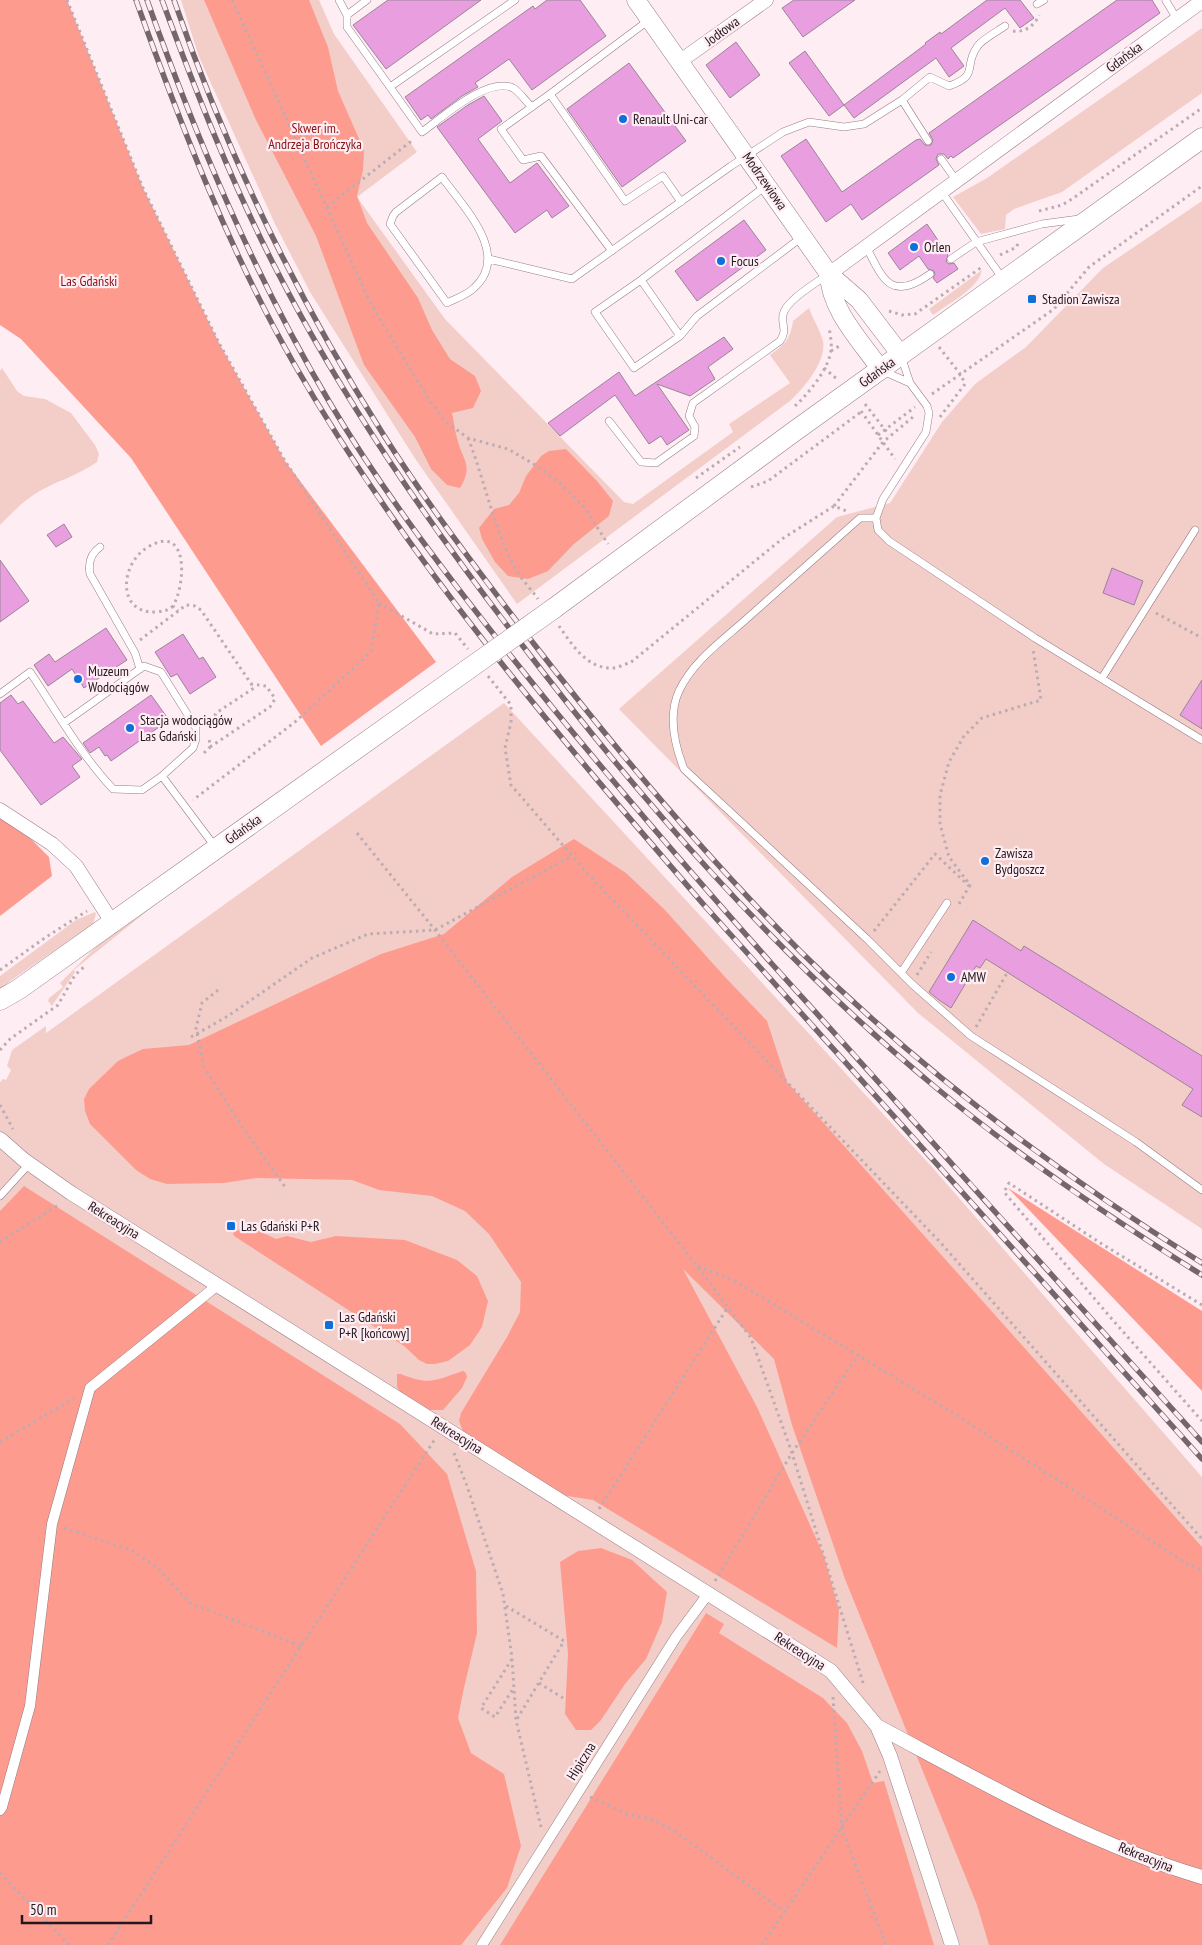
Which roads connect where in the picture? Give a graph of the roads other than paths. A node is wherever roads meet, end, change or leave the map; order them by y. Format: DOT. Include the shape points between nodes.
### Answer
graph roads {
  1 [pos="339,0"];
  2 [pos="366,0"];
  3 [pos="515,0"];
  4 [pos="636,0"];
  5 [pos="766,0"];
  6 [pos="1166,1"];
  7 [pos="1202,1"];
  8 [pos="346,14"];
  9 [pos="1177,19"];
  10 [pos="650,20"];
  11 [pos="1005,26"];
  12 [pos="679,62"];
  13 [pos="390,87"];
  14 [pos="550,94"];
  15 [pos="902,100"];
  16 [pos="532,107"];
  17 [pos="1202,138"];
  18 [pos="928,141"];
  19 [pos="747,156"];
  20 [pos="941,159"];
  21 [pos="956,180"];
  22 [pos="767,185"];
  23 [pos="941,191"];
  24 [pos="681,202"];
  25 [pos="1091,217"];
  26 [pos="804,236"];
  27 [pos="976,242"];
  28 [pos="866,246"];
  29 [pos="612,250"];
  30 [pos="490,259"];
  31 [pos="951,259"];
  32 [pos="829,274"];
  33 [pos="930,274"];
  34 [pos="641,280"];
  35 [pos="1004,281"];
  36 [pos="680,336"];
  37 [pos="900,355"];
  38 [pos="881,370"];
  39 [pos="910,383"];
  40 [pos="609,421"];
  41 [pos="876,518"];
  42 [pos="1195,530"];
  43 [pos="100,547"];
  44 [pos="140,669"];
  45 [pos="1102,678"];
  46 [pos="0,694"];
  47 [pos="64,723"];
  48 [pos="1202,740"];
  49 [pos="162,776"];
  50 [pos="0,810"];
  51 [pos="217,848"];
  52 [pos="948,903"];
  53 [pos="112,922"];
  54 [pos="901,973"];
  55 [pos="19,989"];
  56 [pos="0,1000"];
  57 [pos="0,1007"];
  58 [pos="0,1139"];
  59 [pos="0,1150"];
  60 [pos="26,1162"];
  61 [pos="1202,1190"];
  62 [pos="0,1196"];
  63 [pos="219,1284"];
  64 [pos="708,1594"];
  65 [pos="877,1726"];
  66 [pos="0,1810"];
  67 [pos="1202,1877"];
  68 [pos="482,1945"];
  69 [pos="952,1945"];
  1 -- 8 [label="lane"];
  2 -- 8 [label="lane"];
  3 -- 13 [label="lane"];
  4 -- 10 [label="street, Modrzewiowa"];
  5 -- 12 [label="street, Jodłowa"];
  6 -- 9 [label="lane"];
  7 -- 9 [label="street, Gdańska"];
  8 -- 13 [label="lane" via="347,27"];
  9 -- 21 [label="street, Gdańska"];
  10 -- 12 [label="street, Modrzewiowa"];
  10 -- 14 [label="lane"];
  11 -- 15 [label="lane" via="977,47 969,74 961,82 949,86 930,77"];
  12 -- 19 [label="street, Modrzewiowa"];
  13 -- 16 [label="lane" via="422,132 472,96 496,86 513,88"];
  14 -- 16 [label="lane"];
  14 -- 24 [label="lane" via="625,200 663,176"];
  15 -- 18 [label="lane"];
  15 -- 19 [label="lane" via="864,124 844,127 809,122 783,132"];
  16 -- 29 [label="lane" via="501,129 523,160 541,156"];
  17 -- 25 [label="main road, Gdańska"];
  19 -- 22 [label="street, Modrzewiowa"];
  19 -- 24 [label="lane"];
  20 -- 21 [label="lane"];
  21 -- 23 [label="street, Gdańska"];
  22 -- 26 [label="street, Modrzewiowa"];
  22 -- 34 [label="lane"];
  23 -- 27 [label="lane"];
  23 -- 28 [label="street, Gdańska"];
  24 -- 29 [label="lane"];
  25 -- 27 [label="lane" via="1042,224"];
  25 -- 35 [label="main road, Gdańska"];
  26 -- 32 [label="street, Modrzewiowa"];
  26 -- 36 [label="lane" via="697,316"];
  27 -- 31 [label="lane"];
  27 -- 35 [label="lane"];
  28 -- 32 [label="street, Gdańska"];
  28 -- 33 [label="lane" via="884,279 893,286 904,287"];
  29 -- 30 [label="lane" via="572,279"];
  30 -- 30 [label="lane" via="484,276 474,289 447,303 390,224 393,216 442,177 484,236"];
  32 -- 37 [label="street, Modrzewiowa" via="859,300"];
  32 -- 38 [label="street" via="830,288 838,308"];
  32 -- 40 [label="lane" via="788,305 783,314 785,334 780,341 694,403 689,416 695,427 694,436 656,463 642,462"];
  34 -- 36 [label="lane"];
  34 -- 36 [label="lane" via="595,312 634,368"];
  35 -- 37 [label="main road, Gdańska"];
  37 -- 38 [label="main road, Gdańska"];
  37 -- 39 [label="lane"];
  38 -- 39 [label="lane"];
  38 -- 51 [label="main road, Gdańska, bridge"];
  39 -- 41 [label="lane" via="928,409 926,432 883,500"];
  41 -- 45 [label="lane" via="878,530 888,541"];
  41 -- 54 [label="lane" via="860,518 714,647 690,672 678,693 673,728 684,769"];
  42 -- 45 [label="lane"];
  43 -- 44 [label="lane" via="88,563 90,574 132,646"];
  44 -- 47 [label="lane"];
  44 -- 49 [label="lane" via="144,666 161,672 196,728 193,748"];
  45 -- 48 [label="lane"];
  46 -- 47 [label="lane" via="30,672"];
  47 -- 49 [label="lane" via="97,772 114,789 142,790"];
  49 -- 51 [label="lane"];
  50 -- 53 [label="street" via="52,844 76,866"];
  51 -- 53 [label="main road, Gdańska"];
  52 -- 54 [label="lane"];
  53 -- 55 [label="main road, Gdańska"];
  54 -- 61 [label="lane" via="971,1036 1136,1142"];
  55 -- 56 [label="main road, Gdańska"];
  55 -- 57 [label="main road, Gdańska"];
  58 -- 60 [label="street, Rekreacyjna"];
  59 -- 60 [label="street, Rekreacyjna"];
  60 -- 62 [label="lane"];
  60 -- 63 [label="street, Rekreacyjna"];
  63 -- 64 [label="street, Rekreacyjna"];
  63 -- 66 [label="street" via="90,1388 52,1524 30,1706"];
  64 -- 65 [label="street, Rekreacyjna" via="831,1671"];
  64 -- 68 [label="street, Hipiczna" via="676,1636"];
  65 -- 67 [label="street, Rekreacyjna" via="1043,1814 1163,1865"];
  65 -- 69 [label="street, Rekreacyjna" via="890,1756"];
}
